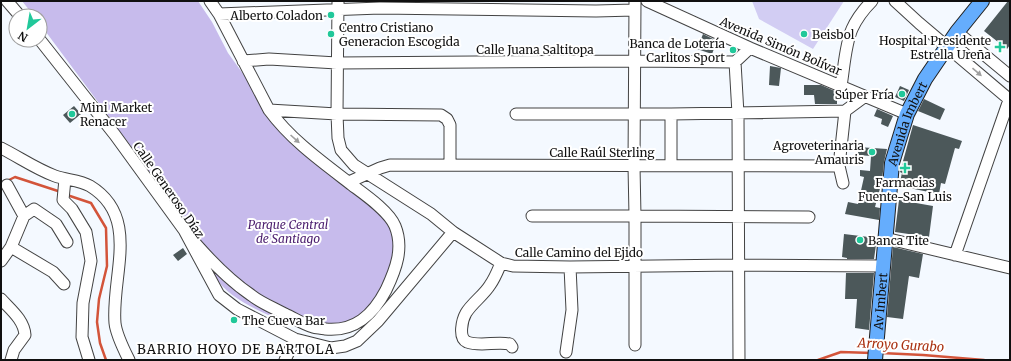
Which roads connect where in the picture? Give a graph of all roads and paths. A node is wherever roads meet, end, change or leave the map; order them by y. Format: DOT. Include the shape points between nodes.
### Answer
graph roads {
  1 [pos="210,1"];
  2 [pos="646,1"];
  3 [pos="872,1"];
  4 [pos="895,1"];
  5 [pos="982,1"];
  6 [pos="338,5"];
  7 [pos="426,5"];
  8 [pos="635,6"];
  9 [pos="219,14"];
  10 [pos="958,32"];
  11 [pos="947,46"];
  12 [pos="46,48"];
  13 [pos="750,48"];
  14 [pos="244,60"];
  15 [pos="635,61"];
  16 [pos="735,62"];
  17 [pos="337,64"];
  18 [pos="1010,76"];
  19 [pos="841,86"];
  20 [pos="864,97"];
  21 [pos="1010,100"];
  22 [pos="269,110"];
  23 [pos="845,111"];
  24 [pos="337,114"];
  25 [pos="516,114"];
  26 [pos="635,114"];
  27 [pos="671,114"];
  28 [pos="738,114"];
  29 [pos="907,114"];
  30 [pos="1,148"];
  31 [pos="450,165"];
  32 [pos="671,165"];
  33 [pos="738,165"];
  34 [pos="634,166"];
  35 [pos="839,166"];
  36 [pos="367,174"];
  37 [pos="349,182"];
  38 [pos="843,183"];
  39 [pos="7,185"];
  40 [pos="64,187"];
  41 [pos="24,216"];
  42 [pos="532,216"];
  43 [pos="635,216"];
  44 [pos="738,216"];
  45 [pos="809,217"];
  46 [pos="184,230"];
  47 [pos="453,232"];
  48 [pos="885,238"];
  49 [pos="67,242"];
  50 [pos="11,247"];
  51 [pos="955,255"];
  52 [pos="1,261"];
  53 [pos="501,263"];
  54 [pos="738,265"];
  55 [pos="635,266"];
  56 [pos="883,266"];
  57 [pos="570,267"];
  58 [pos="1010,268"];
  59 [pos="64,284"];
  60 [pos="1,299"];
  61 [pos="295,339"];
  62 [pos="635,344"];
  63 [pos="512,347"];
  64 [pos="566,352"];
  65 [pos="11,360"];
  66 [pos="89,360"];
  67 [pos="129,360"];
  68 [pos="285,360"];
  69 [pos="739,360"];
  70 [pos="875,360"];
  1 -- 9 [label="street"];
  2 -- 13 [label="street, Avenida Simón Bolívar"];
  3 -- 19 [label="street" via="861,12 851,29"];
  4 -- 11 [label="street"];
  5 -- 10 [label="main road, Avenida Imbert"];
  6 -- 7 [label="street"];
  6 -- 9 [label="street"];
  6 -- 17 [label="street, Calle Camino del Ejido"];
  7 -- 8 [label="street" via="596,11"];
  8 -- 15 [label="street"];
  9 -- 14 [label="street"];
  10 -- 11 [label="main road, Avenida Imbert"];
  10 -- 18 [label="street"];
  11 -- 21 [label="street, one-way"];
  11 -- 29 [label="main road, Avenida Imbert" via="925,79"];
  12 -- 46 [label="street, Calle Generoso Díaz" via="115,135"];
  13 -- 16 [label="street"];
  13 -- 19 [label="street, Avenida Simón Bolívar"];
  14 -- 17 [label="street, Calle Juana Saltitopa" via="269,59"];
  14 -- 22 [label="street"];
  15 -- 16 [label="street, Calle Juana Saltitopa"];
  15 -- 17 [label="street, Calle Juana Saltitopa"];
  15 -- 26 [label="street"];
  16 -- 28 [label="street"];
  17 -- 24 [label="street, Calle Camino del Ejido"];
  19 -- 20 [label="street, Avenida Simón Bolívar"];
  20 -- 23 [label="street"];
  20 -- 29 [label="street, Avenida Simón Bolívar"];
  21 -- 51 [label="street"];
  22 -- 24 [label="street"];
  22 -- 37 [label="street, one-way" via="293,137"];
  23 -- 28 [label="street"];
  23 -- 35 [label="street"];
  24 -- 31 [label="street" via="441,114 450,125"];
  24 -- 36 [label="street, Calle Camino del Ejido" via="341,150 354,165"];
  25 -- 26 [label="street"];
  26 -- 27 [label="street"];
  26 -- 34 [label="street"];
  27 -- 28 [label="street"];
  27 -- 32 [label="street"];
  28 -- 33 [label="street"];
  29 -- 48 [label="main road, Avenida Imbert" via="892,162"];
  30 -- 40 [label="street" via="54,176"];
  31 -- 34 [label="street, Calle Raúl Sterling"];
  31 -- 36 [label="street, Calle Raúl Sterling" via="390,165"];
  32 -- 33 [label="street, Calle Raúl Sterling"];
  32 -- 34 [label="street, Calle Raúl Sterling"];
  33 -- 35 [label="street, Calle Raúl Sterling"];
  33 -- 44 [label="street"];
  34 -- 43 [label="street"];
  35 -- 38 [label="street"];
  36 -- 37 [label="street, Calle Raúl Sterling"];
  36 -- 47 [label="street, Calle Camino del Ejido" via="431,214"];
  37 -- 46 [label="street" via="391,219 399,238 400,250 395,271 380,300 364,318 348,328 314,327 251,296 213,262"];
  39 -- 41 [label="street"];
  40 -- 66 [label="street" via="63,200 72,209 86,232 90,261 83,303 82,337"];
  40 -- 67 [label="street" via="89,185 105,198 120,229 115,325"];
  41 -- 49 [label="street" via="34,209 56,224"];
  41 -- 50 [label="street"];
  42 -- 43 [label="street"];
  43 -- 44 [label="street"];
  43 -- 55 [label="street"];
  44 -- 45 [label="street"];
  44 -- 54 [label="street"];
  46 -- 61 [label="street, Calle Generoso Díaz" via="219,295 237,309"];
  47 -- 53 [label="street, Calle Camino del Ejido"];
  47 -- 61 [label="street, Calle Generoso Díaz" via="358,341 331,348"];
  48 -- 51 [label="street"];
  48 -- 56 [label="main road, Avenida Imbert"];
  50 -- 52 [label="street"];
  50 -- 59 [label="street" via="53,272"];
  51 -- 58 [label="street"];
  53 -- 57 [label="street, Calle Camino del Ejido" via="514,266"];
  53 -- 63 [label="street" via="490,285 466,314 461,332 467,342 481,345 505,343"];
  54 -- 55 [label="street, Calle Camino del Ejido"];
  54 -- 56 [label="street, Calle Camino del Ejido"];
  54 -- 69 [label="street"];
  55 -- 57 [label="street, Calle Camino del Ejido"];
  55 -- 62 [label="street"];
  56 -- 70 [label="main road, Av Imbert"];
  57 -- 64 [label="street" via="572,310"];
  60 -- 65 [label="street" via="21,321 25,334 14,350"];
  61 -- 68 [label="street"];
}
